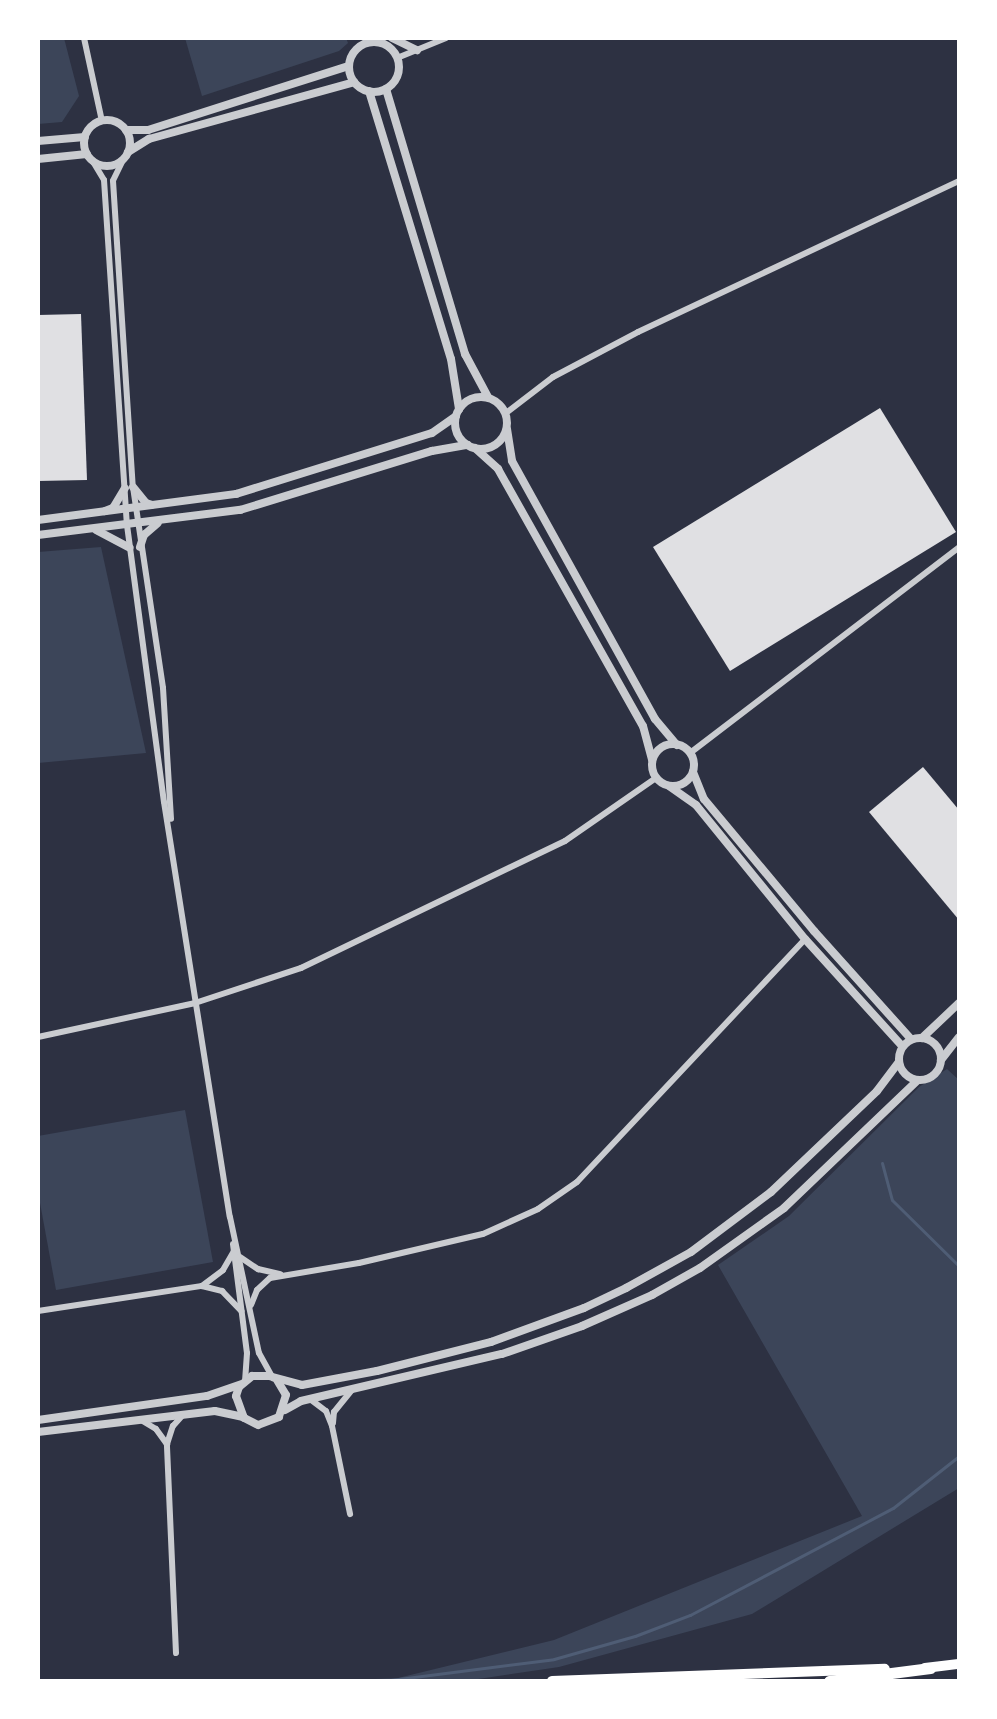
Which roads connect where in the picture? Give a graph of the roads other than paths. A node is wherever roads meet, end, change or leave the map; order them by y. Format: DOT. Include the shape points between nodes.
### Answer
graph roads {
  1 [pos="84,38"];
  2 [pos="355,38"];
  3 [pos="446,38"];
  4 [pos="388,41"];
  5 [pos="358,48"];
  6 [pos="417,50"];
  7 [pos="397,58"];
  8 [pos="349,66"];
  9 [pos="354,82"];
  10 [pos="386,89"];
  11 [pos="369,91"];
  12 [pos="102,121"];
  13 [pos="126,130"];
  14 [pos="85,137"];
  15 [pos="38,141"];
  16 [pos="126,155"];
  17 [pos="90,157"];
  18 [pos="38,159"];
  19 [pos="959,181"];
  20 [pos="488,397"];
  21 [pos="457,412"];
  22 [pos="506,413"];
  23 [pos="507,429"];
  24 [pos="471,447"];
  25 [pos="129,487"];
  26 [pos="156,506"];
  27 [pos="137,507"];
  28 [pos="127,510"];
  29 [pos="97,514"];
  30 [pos="38,520"];
  31 [pos="161,521"];
  32 [pos="138,523"];
  33 [pos="127,525"];
  34 [pos="95,529"];
  35 [pos="38,535"];
  36 [pos="140,547"];
  37 [pos="959,547"];
  38 [pos="130,548"];
  39 [pos="677,745"];
  40 [pos="690,753"];
  41 [pos="652,760"];
  42 [pos="693,772"];
  43 [pos="656,778"];
  44 [pos="669,786"];
  45 [pos="170,827"];
  46 [pos="805,939"];
  47 [pos="195,1003"];
  48 [pos="959,1003"];
  49 [pos="38,1037"];
  50 [pos="959,1037"];
  51 [pos="922,1038"];
  52 [pos="911,1039"];
  53 [pos="902,1046"];
  54 [pos="941,1060"];
  55 [pos="899,1062"];
  56 [pos="918,1080"];
  57 [pos="236,1254"];
  58 [pos="284,1274"];
  59 [pos="202,1286"];
  60 [pos="250,1308"];
  61 [pos="38,1311"];
  62 [pos="241,1311"];
  63 [pos="275,1379"];
  64 [pos="243,1382"];
  65 [pos="352,1390"];
  66 [pos="310,1399"];
  67 [pos="284,1411"];
  68 [pos="186,1414"];
  69 [pos="244,1418"];
  70 [pos="141,1419"];
  71 [pos="38,1420"];
  72 [pos="332,1426"];
  73 [pos="38,1432"];
  74 [pos="167,1444"];
  75 [pos="350,1514"];
  76 [pos="176,1653"];
  77 [pos="959,1664"];
  78 [pos="930,1668"];
  79 [pos="552,1681"];
  80 [pos="829,1681"];
  1 -- 12 [label="street"];
  2 -- 5 [label="street"];
  3 -- 6 [label="street"];
  4 -- 5 [label="street"];
  4 -- 6 [label="street"];
  4 -- 7 [label="street"];
  5 -- 8 [label="street"];
  6 -- 7 [label="street"];
  7 -- 10 [label="street" via="397,76"];
  8 -- 9 [label="street"];
  8 -- 13 [label="street" via="148,130"];
  9 -- 11 [label="street"];
  9 -- 16 [label="street" via="149,139"];
  10 -- 11 [label="street"];
  10 -- 20 [label="street" via="465,354"];
  11 -- 21 [label="street" via="451,359"];
  12 -- 13 [label="street"];
  12 -- 14 [label="street"];
  13 -- 16 [label="street"];
  14 -- 15 [label="street"];
  14 -- 17 [label="street"];
  16 -- 17 [label="street" via="112,165"];
  16 -- 25 [label="street" via="113,181"];
  17 -- 18 [label="street"];
  17 -- 25 [label="street" via="104,180"];
  19 -- 22 [label="street" via="638,332 553,377"];
  20 -- 21 [label="street" via="475,397"];
  20 -- 22 [label="street"];
  21 -- 24 [label="street" via="456,429"];
  21 -- 26 [label="street" via="432,433 236,494"];
  22 -- 23 [label="street"];
  23 -- 24 [label="street" via="495,445"];
  23 -- 39 [label="street" via="512,461 655,719"];
  24 -- 31 [label="street" via="432,451 240,510"];
  24 -- 41 [label="street" via="498,469 643,726"];
  25 -- 26 [label="street"];
  25 -- 27 [label="street"];
  25 -- 28 [label="street"];
  25 -- 29 [label="street" via="113,508"];
  26 -- 27 [label="street"];
  27 -- 28 [label="street"];
  27 -- 32 [label="street"];
  28 -- 29 [label="street"];
  28 -- 33 [label="street"];
  29 -- 30 [label="street"];
  31 -- 32 [label="street"];
  31 -- 36 [label="street" via="144,535"];
  32 -- 33 [label="street"];
  32 -- 36 [label="street"];
  33 -- 34 [label="street"];
  33 -- 38 [label="street"];
  34 -- 35 [label="street"];
  34 -- 38 [label="street"];
  36 -- 45 [label="street" via="163,688"];
  37 -- 40 [label="street"];
  38 -- 45 [label="street"];
  39 -- 40 [label="street"];
  39 -- 41 [label="street" via="661,747"];
  40 -- 42 [label="street"];
  41 -- 43 [label="street"];
  42 -- 44 [label="street" via="687,781"];
  42 -- 52 [label="street" via="704,799"];
  43 -- 44 [label="street"];
  43 -- 47 [label="street" via="565,841 508,869 301,968"];
  44 -- 46 [label="street" via="696,805"];
  45 -- 47 [label="street"];
  46 -- 53 [label="street"];
  46 -- 58 [label="street" via="577,1182 538,1209 483,1234"];
  47 -- 49 [label="street"];
  47 -- 57 [label="street"];
  48 -- 51 [label="street"];
  50 -- 54 [label="street"];
  51 -- 52 [label="street"];
  51 -- 54 [label="street" via="936,1045"];
  52 -- 53 [label="street"];
  53 -- 55 [label="street"];
  54 -- 56 [label="street" via="934,1075"];
  55 -- 56 [label="street"];
  55 -- 63 [label="street" via="877,1091 771,1192 691,1252 626,1288 491,1342 333,1380 302,1385"];
  56 -- 65 [label="street" via="784,1208 676,1282 547,1339"];
  57 -- 58 [label="street" via="258,1269"];
  57 -- 59 [label="street"];
  57 -- 60 [label="street"];
  57 -- 62 [label="street"];
  58 -- 60 [label="street" via="262,1283"];
  59 -- 61 [label="street"];
  59 -- 62 [label="street" via="222,1291"];
  60 -- 63 [label="street" via="259,1353"];
  62 -- 64 [label="street" via="247,1353"];
  63 -- 64 [label="street" via="261,1374"];
  63 -- 67 [label="street" via="286,1395"];
  64 -- 69 [label="street" via="236,1404"];
  64 -- 71 [label="street" via="207,1396"];
  65 -- 66 [label="street"];
  65 -- 72 [label="street" via="334,1412"];
  66 -- 67 [label="street"];
  66 -- 72 [label="street" via="326,1411"];
  67 -- 69 [label="street" via="266,1424"];
  68 -- 69 [label="street" via="226,1411"];
  68 -- 70 [label="street"];
  68 -- 74 [label="street" via="173,1426"];
  70 -- 73 [label="street"];
  70 -- 74 [label="street"];
  72 -- 75 [label="street"];
  74 -- 76 [label="street"];
  77 -- 78 [label="highway"];
  78 -- 79 [label="highway"];
  78 -- 80 [label="highway"];
}
